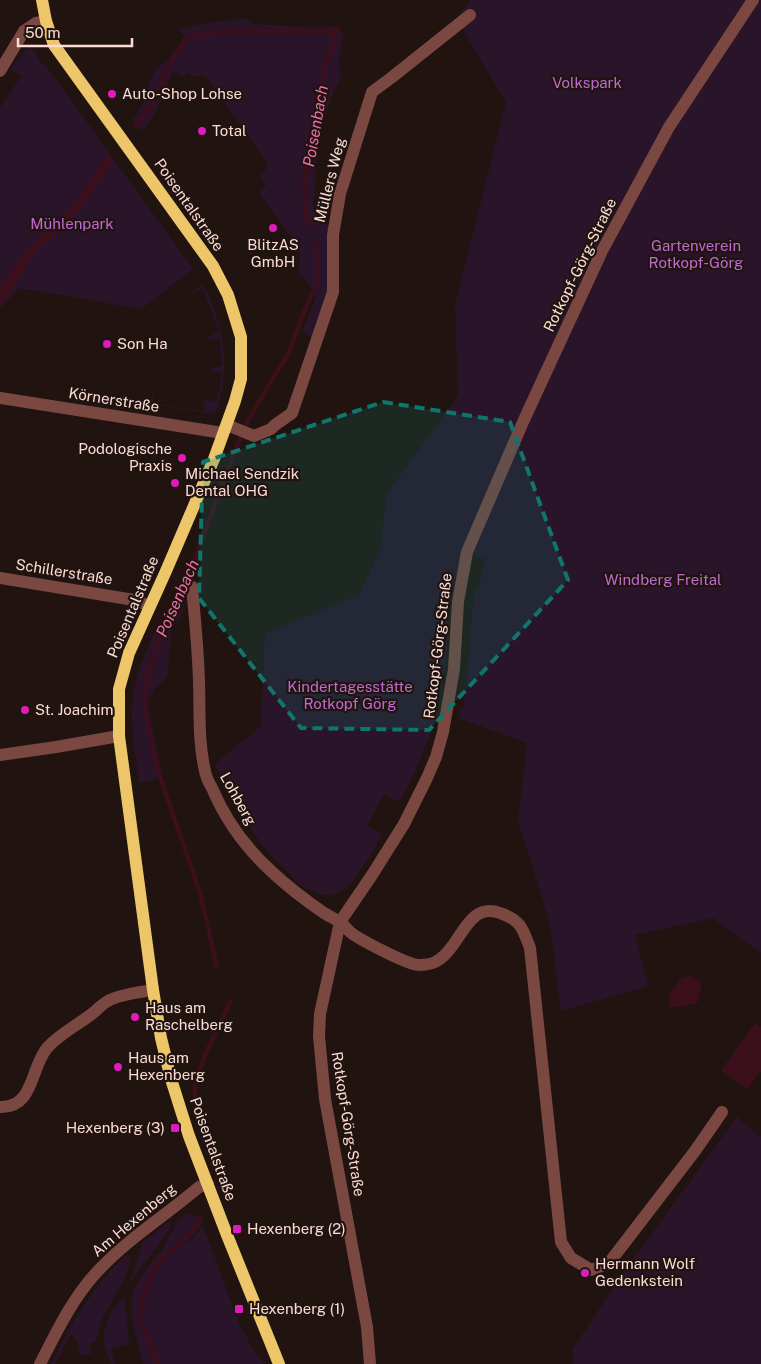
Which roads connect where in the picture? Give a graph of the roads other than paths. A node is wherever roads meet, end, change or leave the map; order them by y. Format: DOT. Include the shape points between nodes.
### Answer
graph roads {
  1 [pos="42,0"];
  2 [pos="754,0"];
  3 [pos="470,15"];
  4 [pos="46,21"];
  5 [pos="6,51"];
  6 [pos="0,71"];
  7 [pos="0,398"];
  8 [pos="225,429"];
  9 [pos="0,578"];
  10 [pos="192,587"];
  11 [pos="150,606"];
  12 [pos="120,736"];
  13 [pos="0,755"];
  14 [pos="340,922"];
  15 [pos="153,990"];
  16 [pos="0,1107"];
  17 [pos="722,1112"];
  18 [pos="208,1184"];
  19 [pos="40,1364"];
  20 [pos="280,1364"];
  21 [pos="370,1364"];
  1 -- 4 [label="main road, Poisentalstraße"];
  2 -- 14 [label="street, Rotkopf-Görg-Straße" via="669,127 602,251 523,422 467,552 458,602 454,668 436,757 404,824"];
  3 -- 8 [label="street, Müllers Weg" via="372,92 340,194 333,235 333,292 292,413 271,429 254,436"];
  4 -- 5 [label="street" via="24,31"];
  4 -- 8 [label="main road, Poisentalstraße" via="54,45 190,233 228,295 241,337 242,360 241,379"];
  5 -- 6 [label="street"];
  7 -- 8 [label="street, Körnerstraße"];
  8 -- 11 [label="main road, Poisentalstraße"];
  9 -- 11 [label="street, Schillerstraße" via="134,600"];
  10 -- 14 [label="street, Lohberg" via="205,773 228,821 256,856 303,898"];
  11 -- 12 [label="main road, Poisentalstraße" via="129,653 119,689"];
  12 -- 13 [label="street"];
  12 -- 15 [label="main road, Poisentalstraße"];
  14 -- 17 [label="street, Lohberg" via="354,935 416,966 441,959 469,921 481,912 494,911 512,917 523,929 530,948 561,1242 571,1258 592,1270 609,1263"];
  14 -- 21 [label="street, Rotkopf-Görg-Straße" via="320,1014 319,1036 325,1099 367,1327"];
  15 -- 16 [label="street" via="108,1000 66,1031 40,1059 24,1097 8,1107"];
  15 -- 18 [label="main road, Poisentalstraße" via="171,1079"];
  18 -- 19 [label="street, Am Hexenberg" via="199,1187 121,1249 95,1274 73,1303"];
  18 -- 20 [label="main road, Poisentalstraße"];
}
